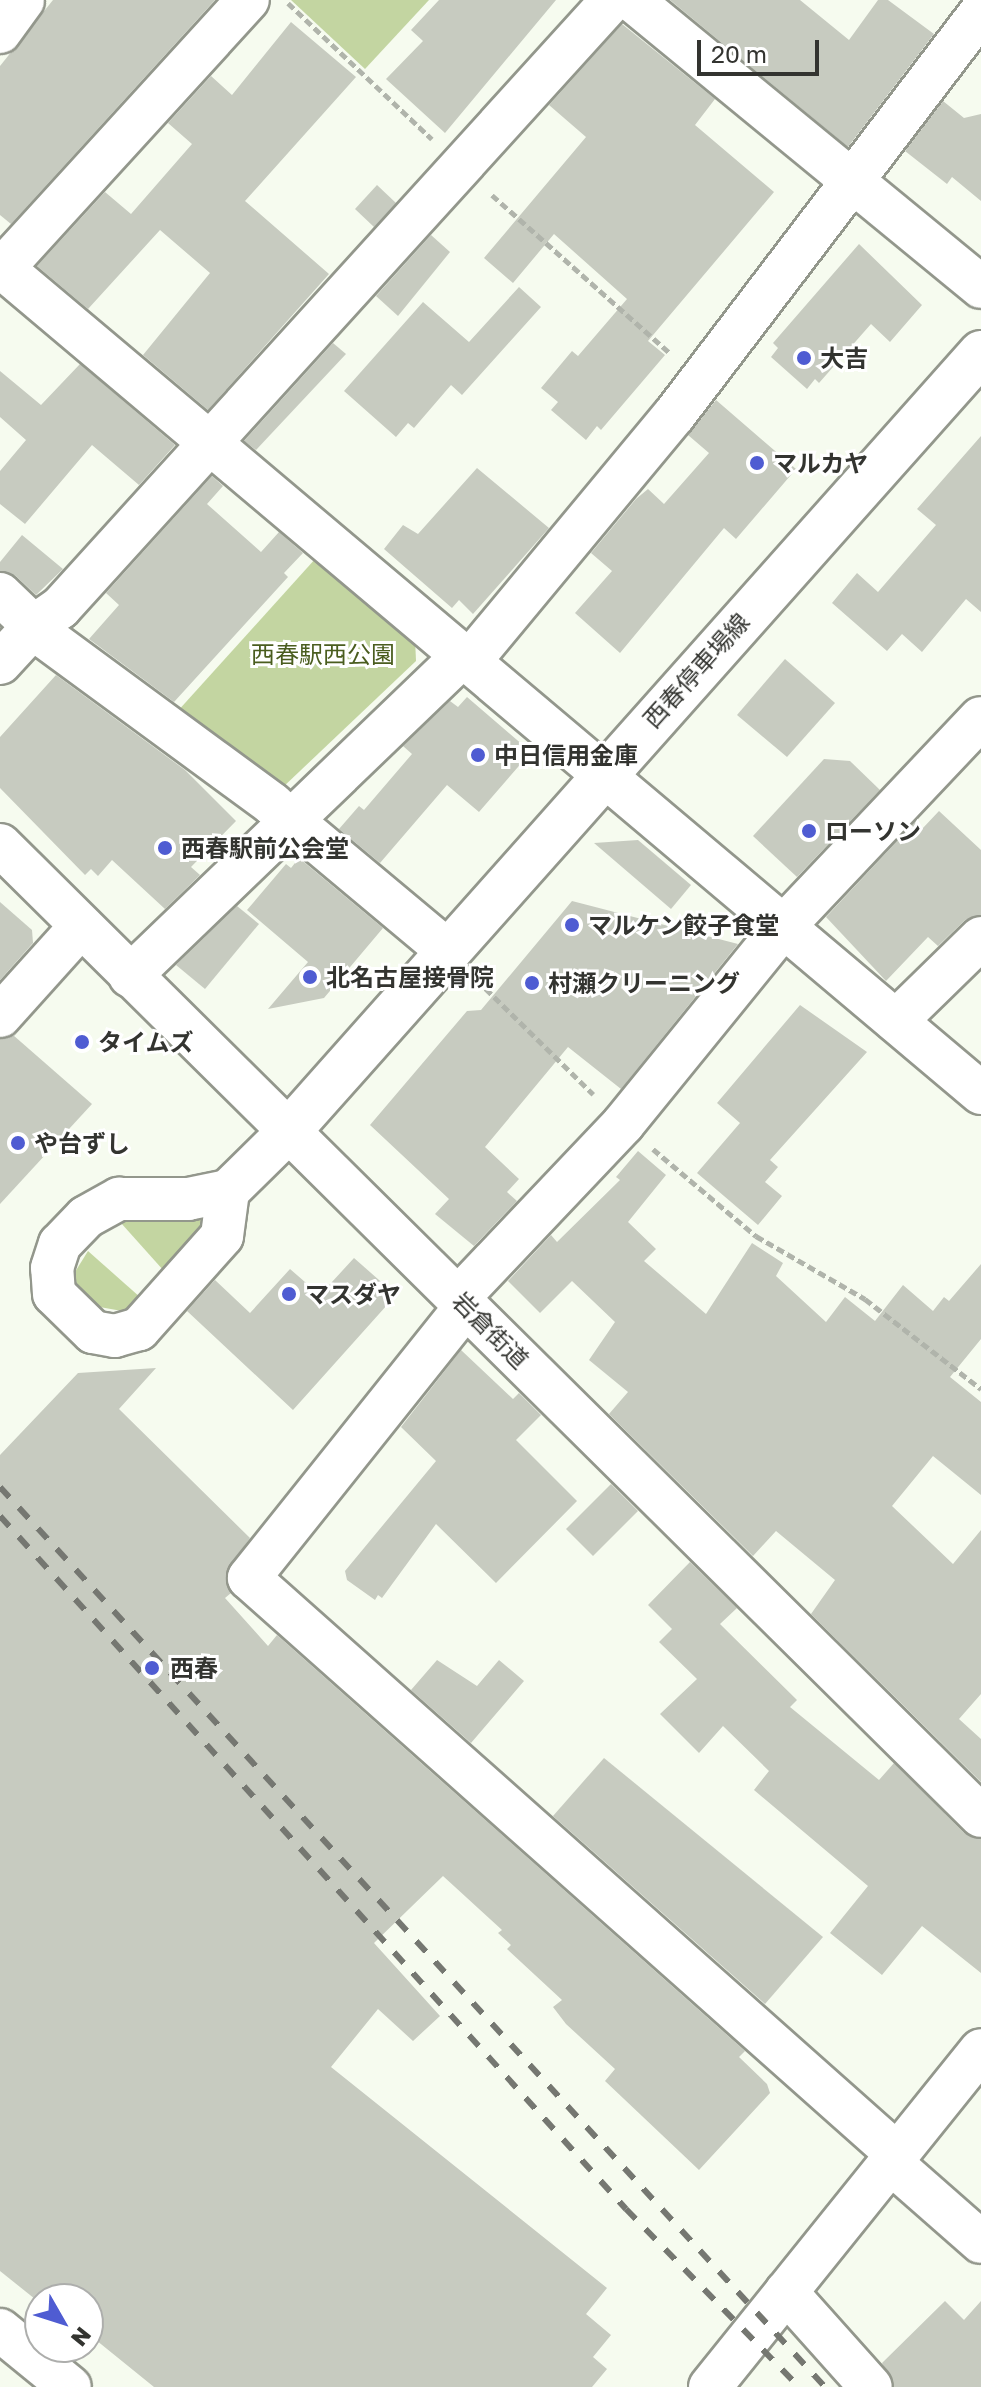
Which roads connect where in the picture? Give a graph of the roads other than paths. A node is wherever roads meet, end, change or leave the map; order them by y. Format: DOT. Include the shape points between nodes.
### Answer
graph roads {
  1 [pos="23,0"];
  2 [pos="248,0"];
  3 [pos="612,0"];
  4 [pos="632,0"];
  5 [pos="981,12"];
  6 [pos="0,32"];
  7 [pos="852,181"];
  8 [pos="2,267"];
  9 [pos="981,287"];
  10 [pos="981,353"];
  11 [pos="209,442"];
  12 [pos="0,594"];
  13 [pos="34,626"];
  14 [pos="465,659"];
  15 [pos="0,663"];
  16 [pos="981,718"];
  17 [pos="602,775"];
  18 [pos="291,821"];
  19 [pos="0,845"];
  20 [pos="81,926"];
  21 [pos="784,926"];
  22 [pos="981,938"];
  23 [pos="462,965"];
  24 [pos="130,976"];
  25 [pos="0,1016"];
  26 [pos="896,1021"];
  27 [pos="981,1093"];
  28 [pos="287,1133"];
  29 [pos="228,1191"];
  30 [pos="462,1302"];
  31 [pos="981,1816"];
  32 [pos="981,2050"];
  33 [pos="894,2158"];
  34 [pos="981,2242"];
  35 [pos="786,2292"];
  36 [pos="0,2330"];
  37 [pos="70,2387"];
  38 [pos="710,2387"];
  39 [pos="871,2387"];
  1 -- 6 [label="street"];
  2 -- 8 [label="street"];
  3 -- 11 [label="street"];
  4 -- 7 [label="street"];
  5 -- 7 [label="street"];
  7 -- 9 [label="street"];
  7 -- 14 [label="street" via="675,414"];
  8 -- 11 [label="street"];
  10 -- 17 [label="main road, 西春停車場線"];
  11 -- 13 [label="street" via="60,608"];
  11 -- 14 [label="street"];
  12 -- 13 [label="street"];
  13 -- 15 [label="street"];
  13 -- 18 [label="street"];
  14 -- 17 [label="street"];
  14 -- 18 [label="street"];
  16 -- 21 [label="street"];
  17 -- 21 [label="street"];
  17 -- 23 [label="main road, 西春停車場線"];
  18 -- 23 [label="street"];
  18 -- 24 [label="street"];
  19 -- 20 [label="street, 岩倉街道"];
  20 -- 24 [label="street, 岩倉街道"];
  20 -- 25 [label="street"];
  21 -- 26 [label="street"];
  21 -- 30 [label="street" via="623,1124"];
  22 -- 26 [label="street"];
  23 -- 28 [label="main road, 西春停車場線"];
  24 -- 28 [label="street, 岩倉街道"];
  26 -- 27 [label="street"];
  28 -- 29 [label="street"];
  28 -- 30 [label="street, 岩倉街道"];
  30 -- 31 [label="street, 岩倉街道"];
  30 -- 33 [label="street" via="249,1578"];
  32 -- 33 [label="street"];
  33 -- 34 [label="street"];
  33 -- 35 [label="street"];
  35 -- 38 [label="street"];
  35 -- 39 [label="street"];
  36 -- 37 [label="street"];
}
